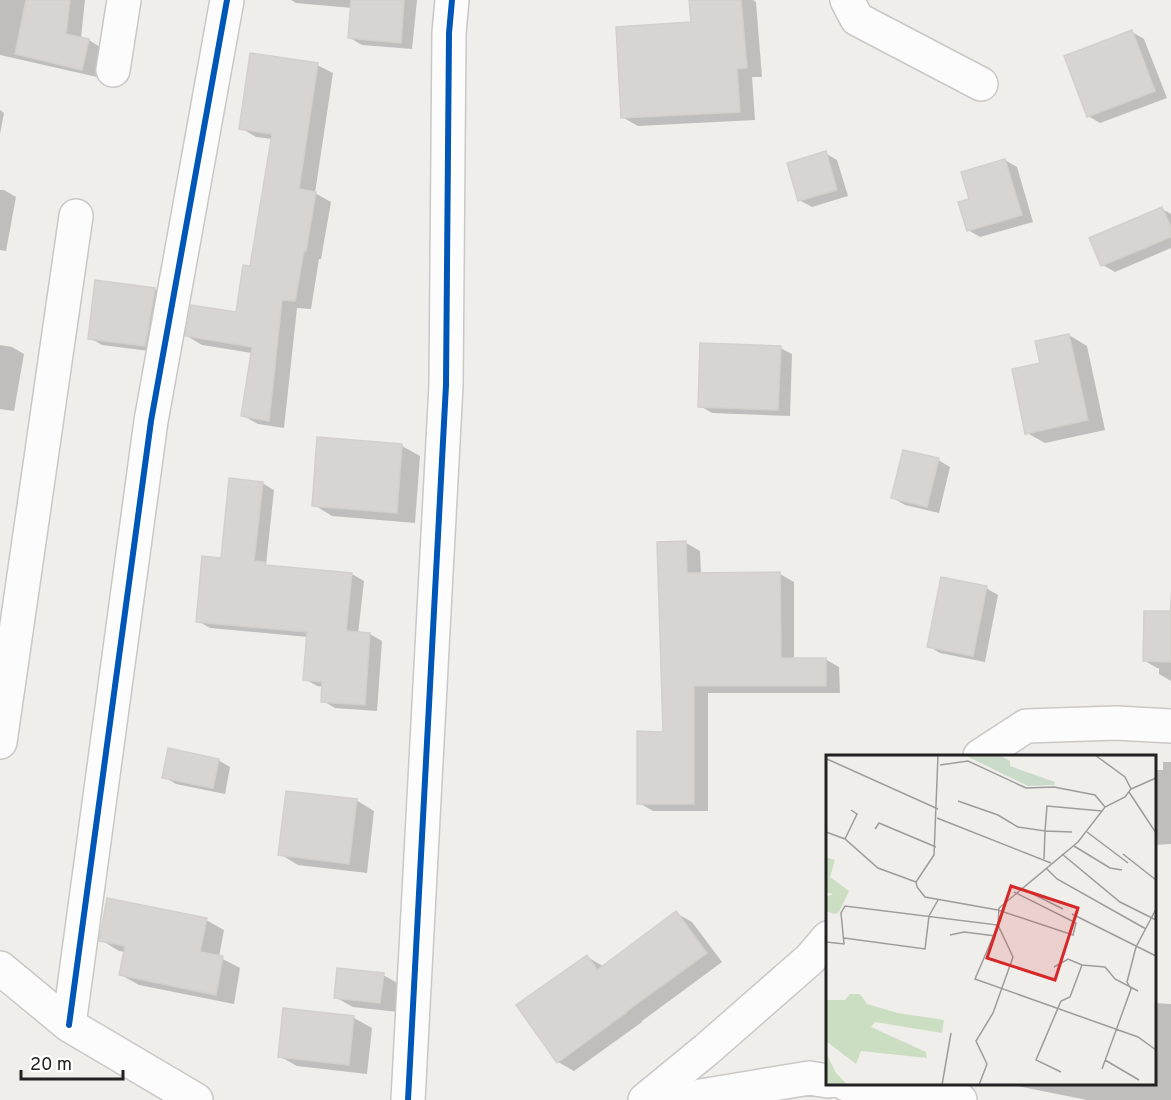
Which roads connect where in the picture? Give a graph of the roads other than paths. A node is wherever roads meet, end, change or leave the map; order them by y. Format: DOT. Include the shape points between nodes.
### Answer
graph roads {
  1 [pos="124,0"];
  2 [pos="227,0"];
  3 [pos="452,0"];
  4 [pos="847,0"];
  5 [pos="113,70"];
  6 [pos="981,84"];
  7 [pos="76,216"];
  8 [pos="1171,726"];
  9 [pos="0,742"];
  10 [pos="982,755"];
  11 [pos="826,940"];
  12 [pos="0,968"];
  13 [pos="69,1025"];
  14 [pos="859,1085"];
  15 [pos="817,1086"];
  16 [pos="196,1100"];
  17 [pos="408,1100"];
  18 [pos="645,1100"];
  19 [pos="677,1100"];
  20 [pos="960,1100"];
  1 -- 5 [label="street"];
  2 -- 13 [label="street" via="151,421"];
  3 -- 17 [label="street" via="446,385"];
  4 -- 6 [label="street" via="856,19"];
  7 -- 9 [label="street"];
  8 -- 10 [label="street" via="1026,726"];
  11 -- 18 [label="street" via="810,959"];
  12 -- 13 [label="street"];
  13 -- 16 [label="street"];
  14 -- 20 [label="street"];
  15 -- 19 [label="street"];
}
